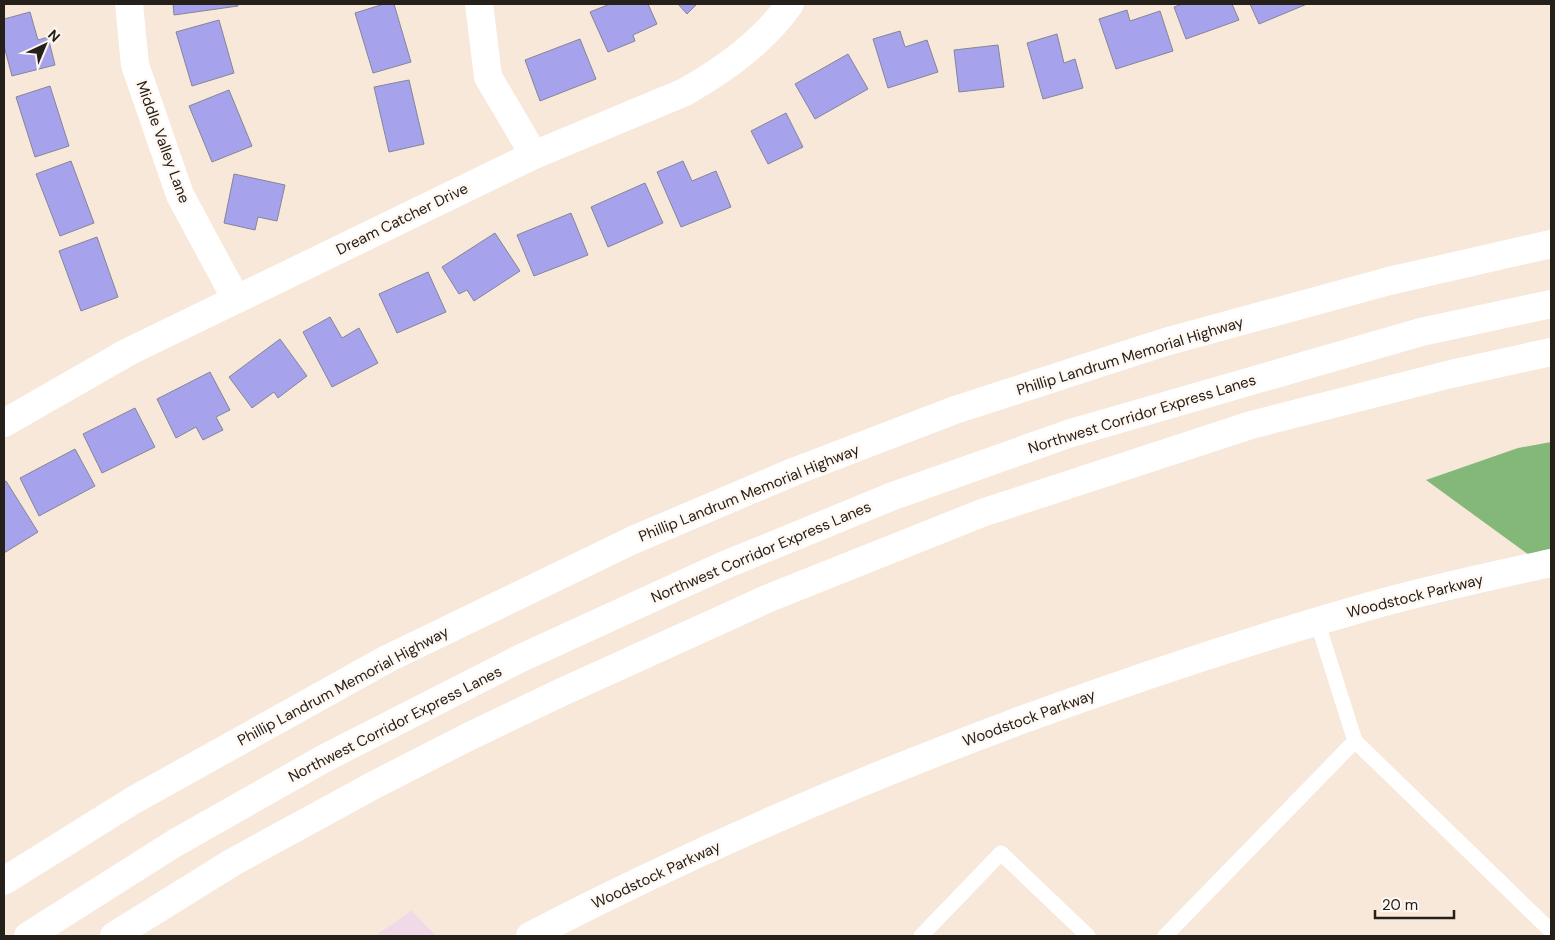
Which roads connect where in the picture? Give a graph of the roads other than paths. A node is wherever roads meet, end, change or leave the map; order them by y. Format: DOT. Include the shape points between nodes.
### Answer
graph roads {
  1 [pos="129,4"];
  2 [pos="479,4"];
  3 [pos="790,4"];
  4 [pos="534,155"];
  5 [pos="1551,244"];
  6 [pos="236,299"];
  7 [pos="1551,304"];
  8 [pos="1551,352"];
  9 [pos="4,423"];
  10 [pos="1551,563"];
  11 [pos="1317,622"];
  12 [pos="1355,741"];
  13 [pos="4,881"];
  14 [pos="1551,931"];
  15 [pos="28,936"];
  16 [pos="114,936"];
  17 [pos="530,936"];
  18 [pos="921,936"];
  19 [pos="1088,936"];
  20 [pos="1164,936"];
  1 -- 6 [label="main road, Middle Valley Lane" via="135,65 180,195"];
  2 -- 4 [label="main road" via="488,78"];
  3 -- 4 [label="main road, Dream Catcher Drive" via="753,45 685,92"];
  4 -- 6 [label="main road, Dream Catcher Drive"];
  5 -- 13 [label="main road, Phillip Landrum Memorial Highway" via="1389,281 1166,342 955,410 793,472 633,540 387,659 132,800"];
  6 -- 9 [label="main road, Dream Catcher Drive" via="128,352"];
  7 -- 15 [label="main road, Northwest Corridor Express Lanes" via="1421,332 1070,433 892,496 720,567 519,659 325,758 175,843"];
  8 -- 16 [label="main road" via="1251,425 982,513 769,598 562,692 376,784 233,862"];
  10 -- 11 [label="main road, Woodstock Parkway" via="1390,601"];
  11 -- 12 [label="lane"];
  11 -- 17 [label="main road, Woodstock Parkway" via="1076,700 874,778 672,866"];
  12 -- 14 [label="lane"];
  12 -- 20 [label="lane"];
  18 -- 19 [label="lane" via="1001,853"];
}
